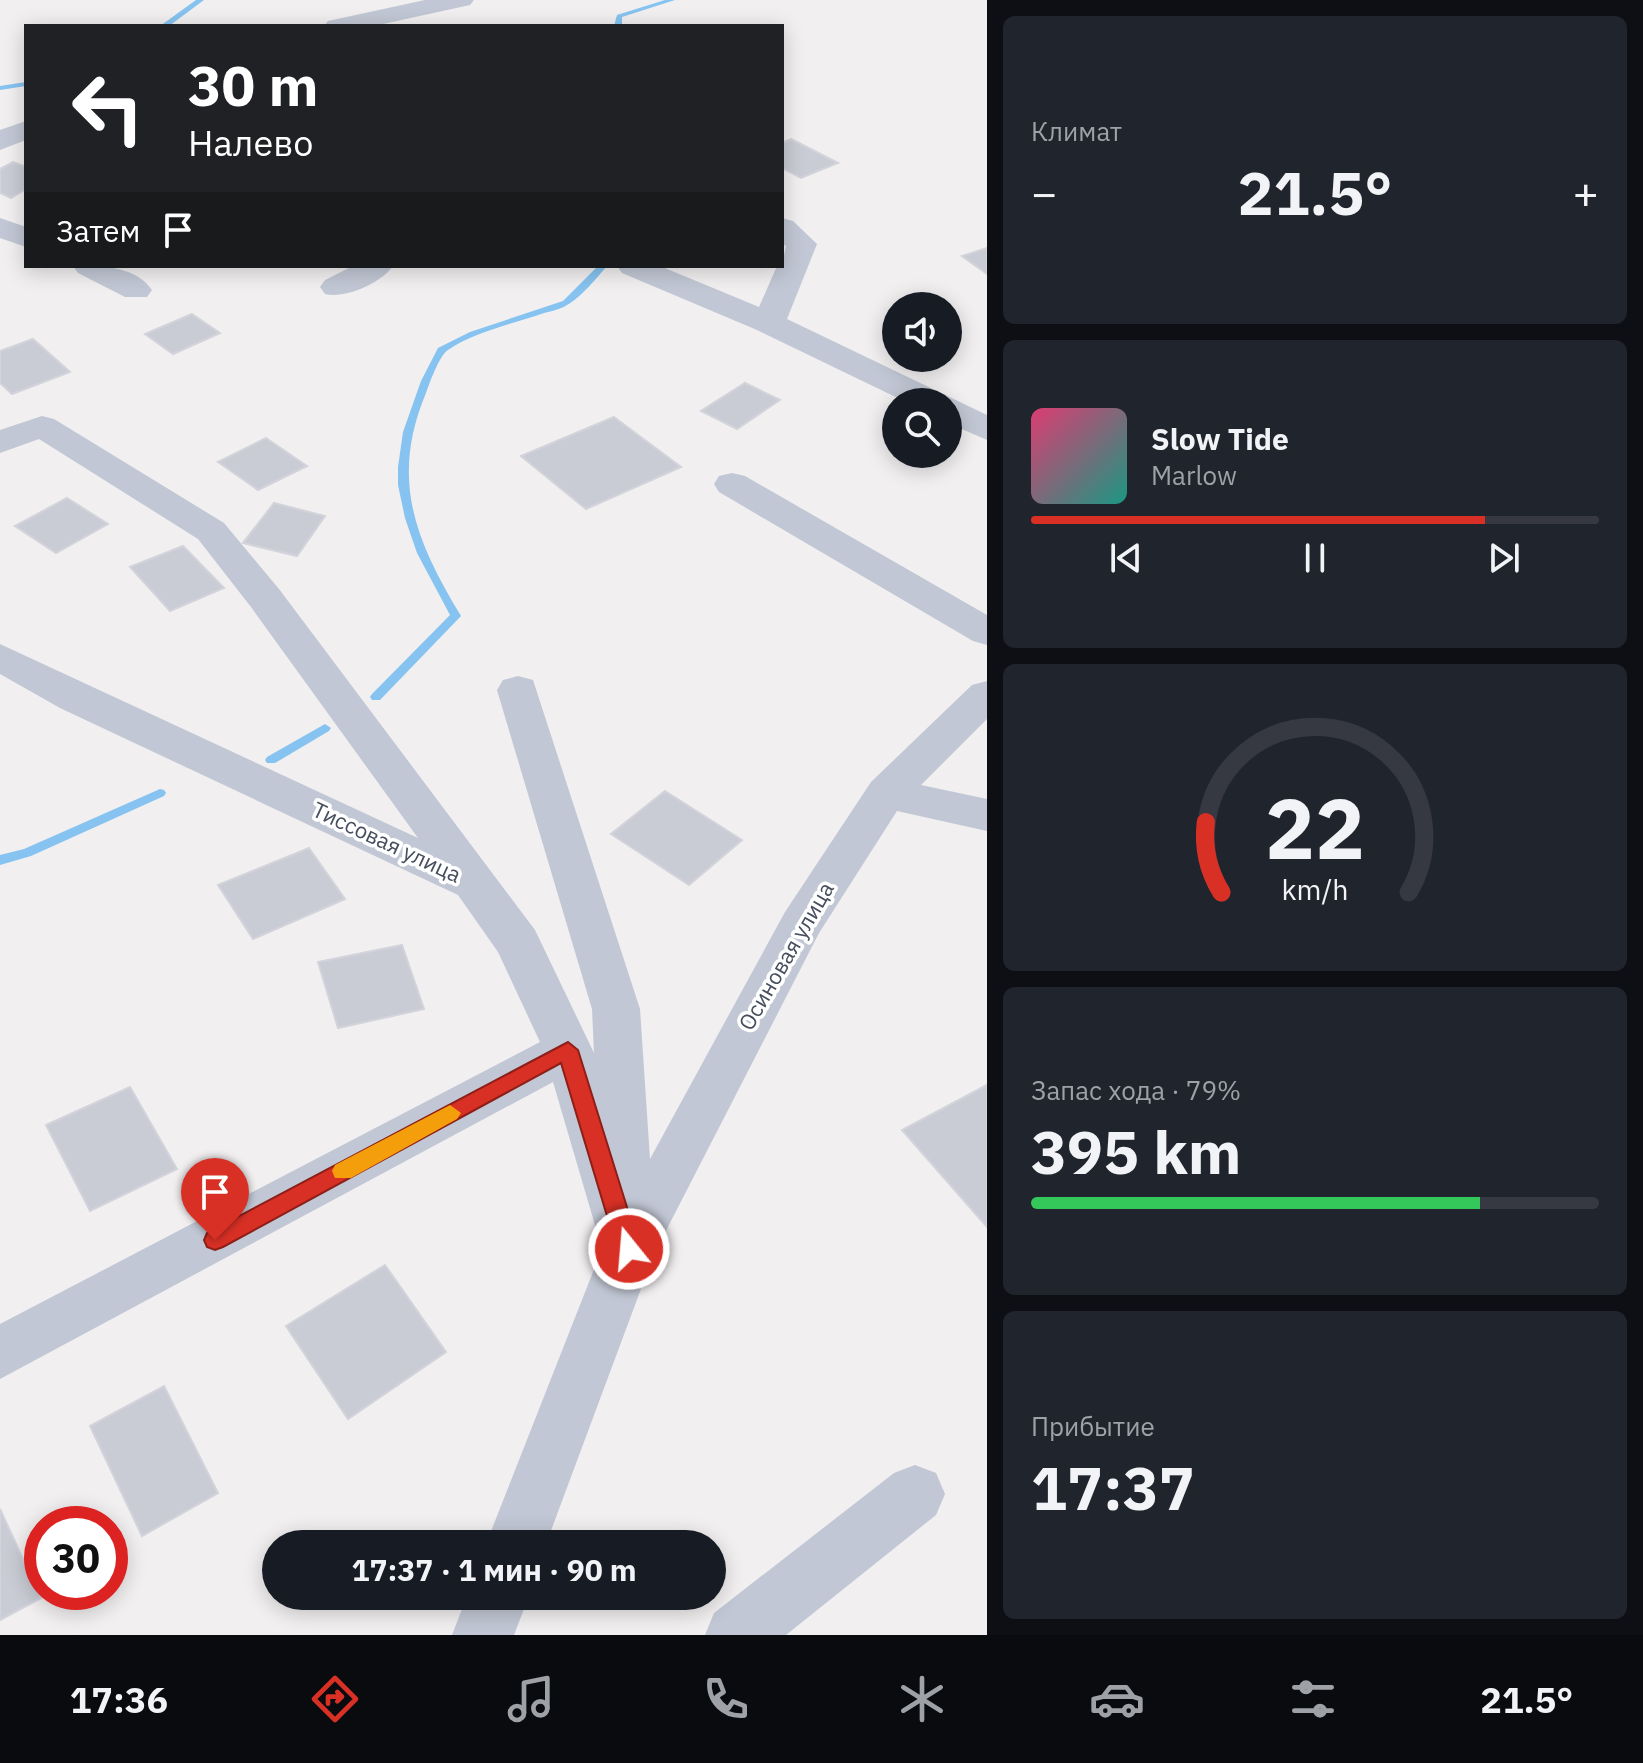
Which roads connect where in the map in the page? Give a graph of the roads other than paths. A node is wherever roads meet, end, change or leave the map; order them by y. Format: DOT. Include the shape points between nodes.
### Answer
graph roads {
  1 [pos="461,0"];
  2 [pos="347,24"];
  3 [pos="24,130"];
  4 [pos="0,141"];
  5 [pos="0,227"];
  6 [pos="784,229"];
  7 [pos="24,237"];
  8 [pos="93,268"];
  9 [pos="373,268"];
  10 [pos="638,268"];
  11 [pos="336,287"];
  12 [pos="136,290"];
  13 [pos="769,323"];
  14 [pos="904,388"];
  15 [pos="962,416"];
  16 [pos="987,429"];
  17 [pos="0,442"];
  18 [pos="732,484"];
  19 [pos="987,632"];
  20 [pos="0,657"];
  21 [pos="518,690"];
  22 [pos="987,695"];
  23 [pos="886,793"];
  24 [pos="987,815"];
  25 [pos="474,883"];
  26 [pos="568,1050"];
  27 [pos="629,1249"];
  28 [pos="0,1353"];
  29 [pos="915,1494"];
  30 [pos="521,1530"];
  31 [pos="493,1610"];
  32 [pos="483,1635"];
  33 [pos="736,1635"];
  1 -- 2 [label="street"];
  3 -- 4 [label="street"];
  5 -- 7 [label="street"];
  6 -- 13 [label="street" via="802,244"];
  8 -- 12 [label="street"];
  9 -- 11 [label="street"];
  10 -- 13 [label="street"];
  13 -- 14 [label="street"];
  15 -- 16 [label="street"];
  17 -- 25 [label="street" via="42,426 211,531"];
  18 -- 19 [label="street"];
  20 -- 25 [label="street, Тиссовая улица" via="75,698"];
  21 -- 27 [label="street" via="616,1009"];
  22 -- 23 [label="street, Осиновая улица"];
  23 -- 24 [label="street"];
  23 -- 27 [label="street, Осиновая улица" via="801,924"];
  25 -- 26 [label="street, Тиссовая улица" via="518,943"];
  26 -- 27 [label="street, Тиссовая улица"];
  26 -- 28 [label="street"];
  27 -- 30 [label="street"];
  29 -- 33 [label="street"];
  31 -- 32 [label="street"];
}
